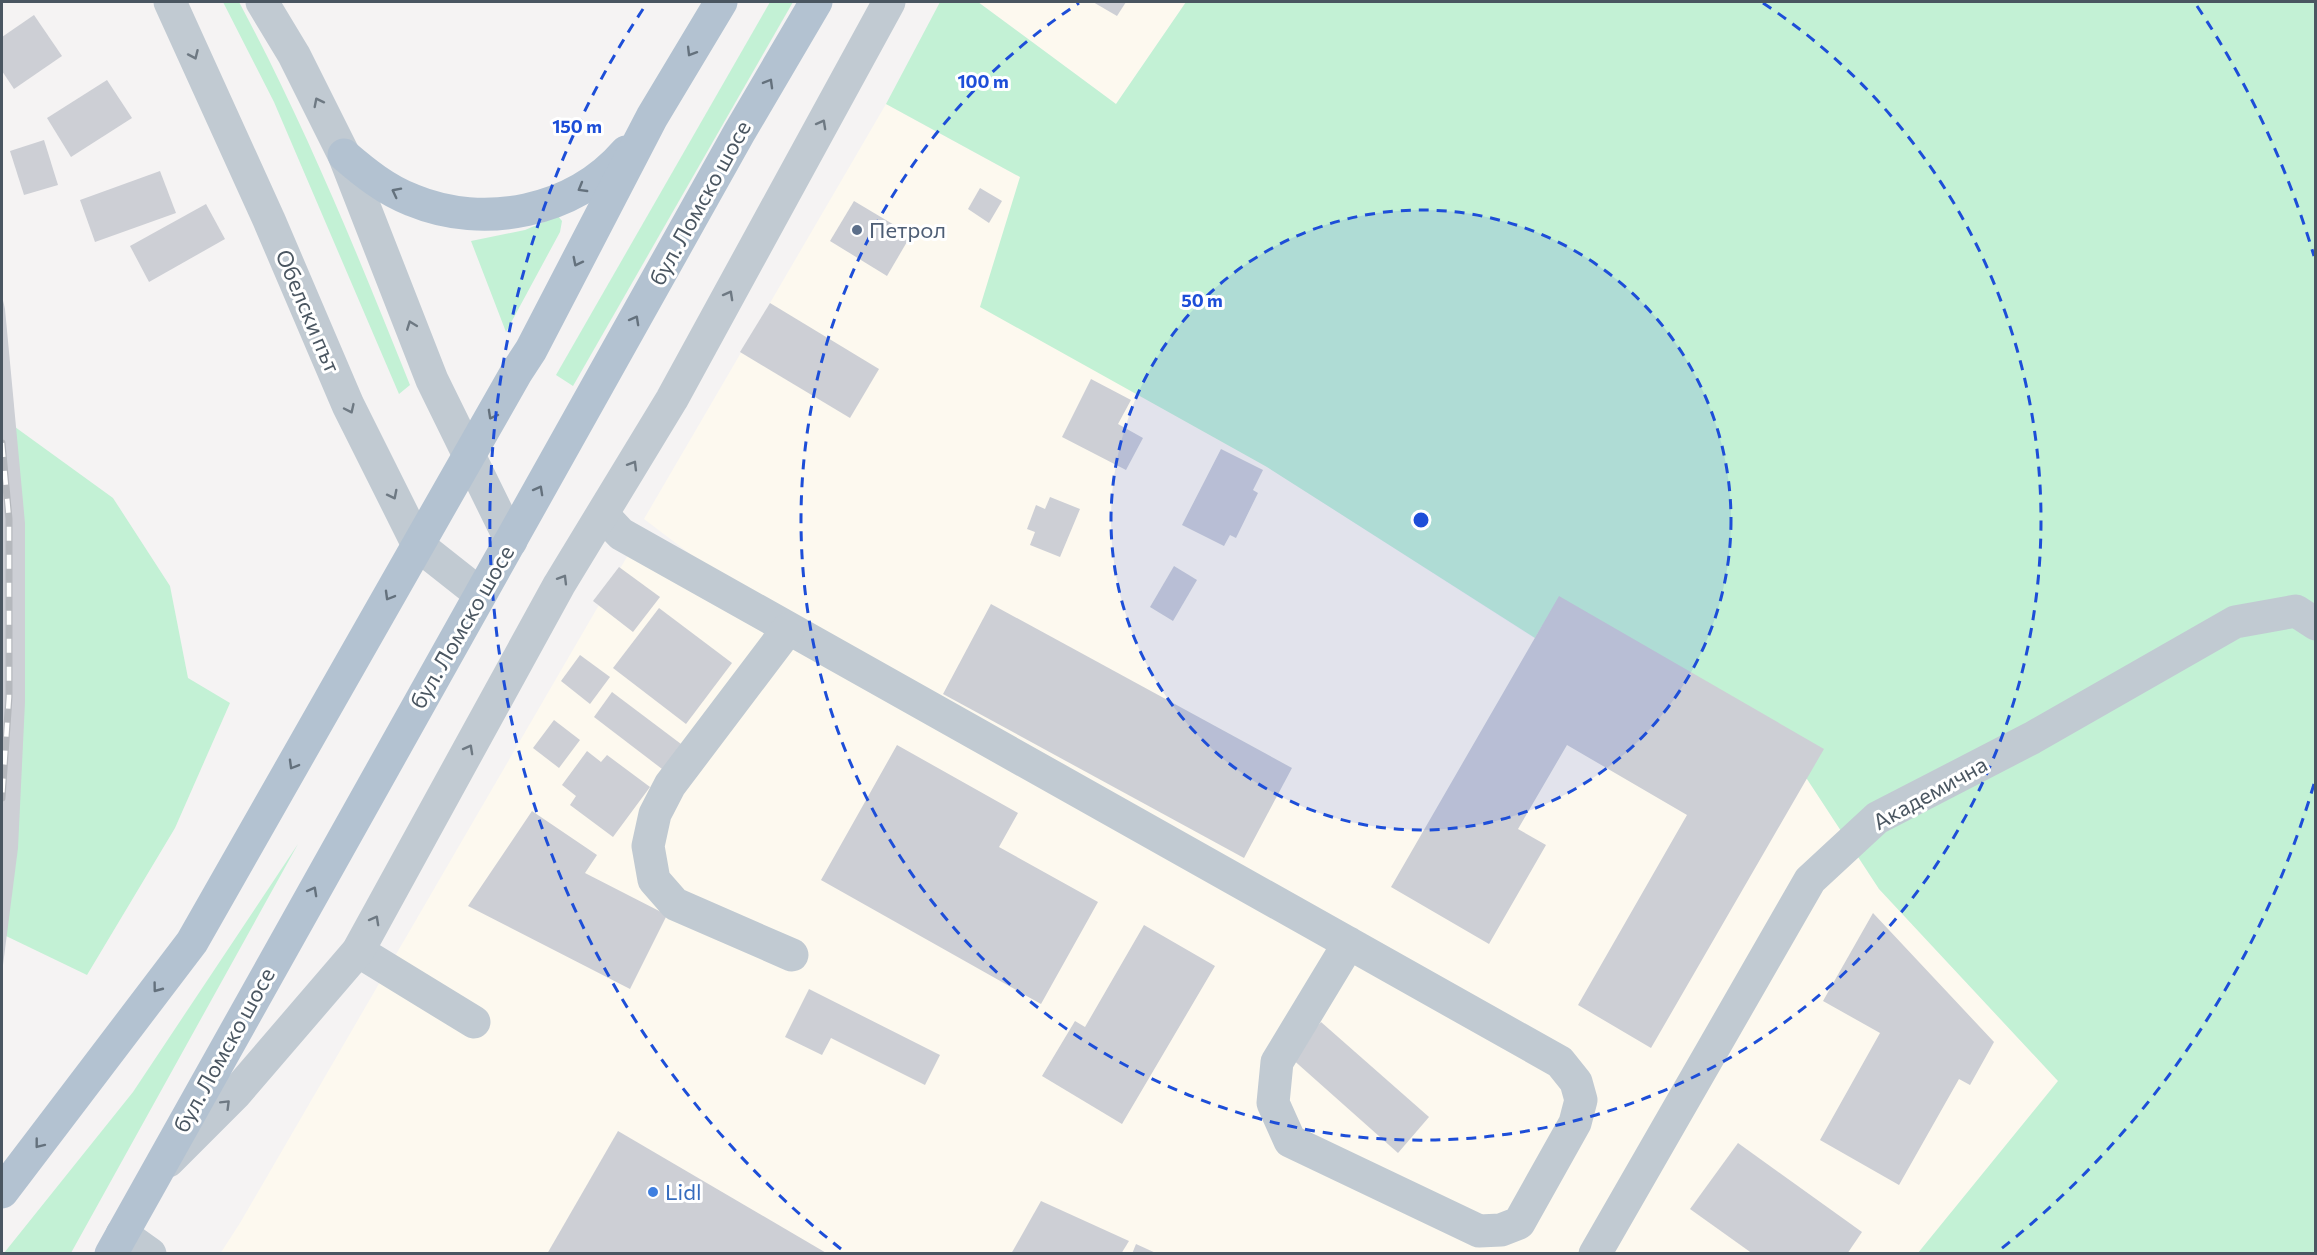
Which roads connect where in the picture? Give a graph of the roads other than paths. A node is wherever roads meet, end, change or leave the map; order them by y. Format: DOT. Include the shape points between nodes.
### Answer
graph roads {
  1 [pos="170,2"];
  2 [pos="262,2"];
  3 [pos="721,2"];
  4 [pos="816,2"];
  5 [pos="890,2"];
  6 [pos="652,117"];
  7 [pos="344,154"];
  8 [pos="468,457"];
  9 [pos="603,515"];
  10 [pos="511,541"];
  11 [pos="418,545"];
  12 [pos="480,594"];
  13 [pos="2316,624"];
  14 [pos="788,629"];
  15 [pos="1349,943"];
  16 [pos="358,951"];
  17 [pos="792,955"];
  18 [pos="474,1022"];
  19 [pos="155,1174"];
  20 [pos="2,1192"];
  21 [pos="116,1244"];
  22 [pos="150,1254"];
  23 [pos="1595,1254"];
  1 -- 11 [label="street, Обелски път, one-way" via="348,405"];
  7 -- 2 [label="street, one-way"];
  3 -- 6 [label="main road, one-way"];
  10 -- 4 [label="main road, бул. Ломско шосе, one-way"];
  9 -- 5 [label="street, one-way" via="672,399"];
  6 -- 7 [label="main road, one-way" via="622,157 583,188 553,202 513,213 463,214 412,201 368,176"];
  6 -- 8 [label="main road, one-way" via="531,350"];
  8 -- 7 [label="street, one-way" via="432,380"];
  8 -- 10 [label="street"];
  8 -- 11 [label="main road"];
  9 -- 14 [label="street" via="621,534"];
  16 -- 9 [label="street, one-way" via="559,585"];
  10 -- 12 [label="main road, бул. Ломско шосе"];
  11 -- 12 [label="street, Обелски път"];
  11 -- 20 [label="main road, one-way" via="192,942"];
  19 -- 12 [label="main road, бул. Ломско шосе, one-way"];
  13 -- 23 [label="street, Академична" via="2296,611 2235,622 2032,738 1877,818 1810,880"];
  14 -- 15 [label="street"];
  14 -- 17 [label="street" via="670,785 655,814 648,846 654,880 675,904"];
  15 -- 15 [label="street" via="1560,1062 1576,1082 1581,1100 1575,1123 1519,1223 1501,1230 1479,1231 1290,1141 1273,1104 1277,1062"];
  16 -- 18 [label="street"];
  19 -- 16 [label="street, one-way" via="236,1093"];
  19 -- 21 [label="main road, бул. Ломско шосе"];
  21 -- 22 [label="street"];
}
